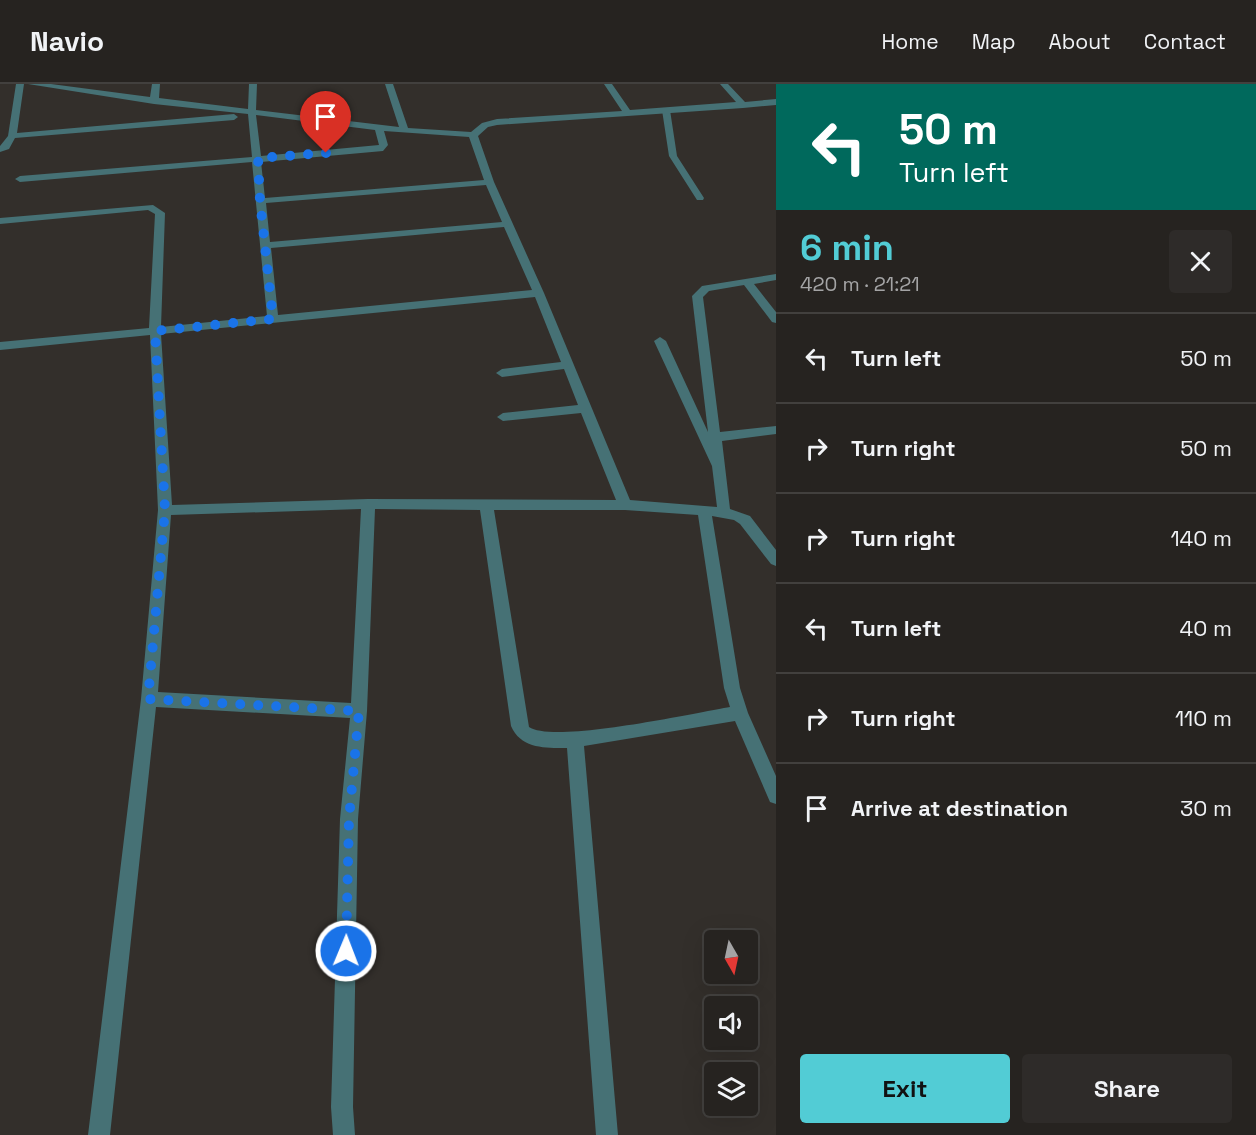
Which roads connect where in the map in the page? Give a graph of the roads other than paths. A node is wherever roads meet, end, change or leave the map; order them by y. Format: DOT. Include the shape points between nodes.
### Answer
graph roads {
  1 [pos="20,84"];
  2 [pos="32,84"];
  3 [pos="156,84"];
  4 [pos="252,84"];
  5 [pos="389,84"];
  6 [pos="608,84"];
  7 [pos="724,84"];
  8 [pos="56,85"];
  9 [pos="154,101"];
  10 [pos="776,102"];
  11 [pos="743,105"];
  12 [pos="666,110"];
  13 [pos="627,112"];
  14 [pos="252,114"];
  15 [pos="379,128"];
  16 [pos="404,129"];
  17 [pos="473,135"];
  18 [pos="12,136"];
  19 [pos="0,149"];
  20 [pos="258,158"];
  21 [pos="20,179"];
  22 [pos="489,182"];
  23 [pos="700,198"];
  24 [pos="260,201"];
  25 [pos="0,221"];
  26 [pos="508,224"];
  27 [pos="264,246"];
  28 [pos="776,277"];
  29 [pos="746,281"];
  30 [pos="539,293"];
  31 [pos="273,319"];
  32 [pos="776,320"];
  33 [pos="155,331"];
  34 [pos="660,341"];
  35 [pos="0,346"];
  36 [pos="568,365"];
  37 [pos="502,373"];
  38 [pos="586,408"];
  39 [pos="503,417"];
  40 [pos="776,430"];
  41 [pos="716,436"];
  42 [pos="716,465"];
  43 [pos="368,504"];
  44 [pos="486,505"];
  45 [pos="625,505"];
  46 [pos="165,510"];
  47 [pos="704,510"];
  48 [pos="724,512"];
  49 [pos="776,559"];
  50 [pos="148,699"];
  51 [pos="359,711"];
  52 [pos="740,713"];
  53 [pos="575,740"];
  54 [pos="776,796"];
  55 [pos="99,1135"];
  56 [pos="344,1135"];
  57 [pos="607,1135"];
  1 -- 18 [label="street" via="11,115"];
  2 -- 8 [label="street"];
  3 -- 9 [label="street"];
  4 -- 14 [label="street"];
  5 -- 16 [label="street"];
  6 -- 13 [label="street"];
  7 -- 11 [label="street"];
  8 -- 9 [label="street"];
  9 -- 14 [label="street"];
  10 -- 11 [label="street"];
  11 -- 12 [label="street"];
  12 -- 13 [label="street"];
  12 -- 23 [label="lane" via="673,156"];
  13 -- 17 [label="street" via="497,122 484,125"];
  14 -- 15 [label="street"];
  14 -- 18 [label="street"];
  14 -- 20 [label="street"];
  15 -- 16 [label="street"];
  15 -- 20 [label="street" via="384,145 380,149"];
  16 -- 17 [label="street"];
  17 -- 22 [label="street"];
  18 -- 19 [label="street" via="6,147"];
  20 -- 21 [label="street"];
  20 -- 24 [label="street"];
  22 -- 24 [label="street"];
  22 -- 26 [label="street"];
  24 -- 27 [label="street"];
  25 -- 33 [label="street" via="157,209 160,213"];
  26 -- 27 [label="street"];
  26 -- 30 [label="street"];
  27 -- 31 [label="street"];
  28 -- 29 [label="street"];
  29 -- 32 [label="street"];
  29 -- 41 [label="street" via="706,288 697,296"];
  30 -- 31 [label="street"];
  30 -- 36 [label="street"];
  31 -- 33 [label="street"];
  33 -- 35 [label="street"];
  33 -- 46 [label="street"];
  34 -- 42 [label="street"];
  36 -- 37 [label="street"];
  36 -- 38 [label="street"];
  38 -- 39 [label="street"];
  38 -- 45 [label="street"];
  40 -- 41 [label="street"];
  41 -- 42 [label="street"];
  42 -- 48 [label="street"];
  43 -- 44 [label="street"];
  43 -- 46 [label="street"];
  43 -- 51 [label="street"];
  44 -- 45 [label="street"];
  44 -- 53 [label="street" via="519,726 530,738"];
  45 -- 47 [label="street"];
  46 -- 50 [label="street"];
  47 -- 48 [label="street"];
  47 -- 52 [label="street" via="729,670"];
  48 -- 49 [label="street" via="745,520"];
  50 -- 51 [label="street"];
  50 -- 55 [label="street"];
  51 -- 56 [label="street" via="349,819"];
  52 -- 53 [label="street"];
  52 -- 54 [label="street"];
  53 -- 57 [label="street"];
}
